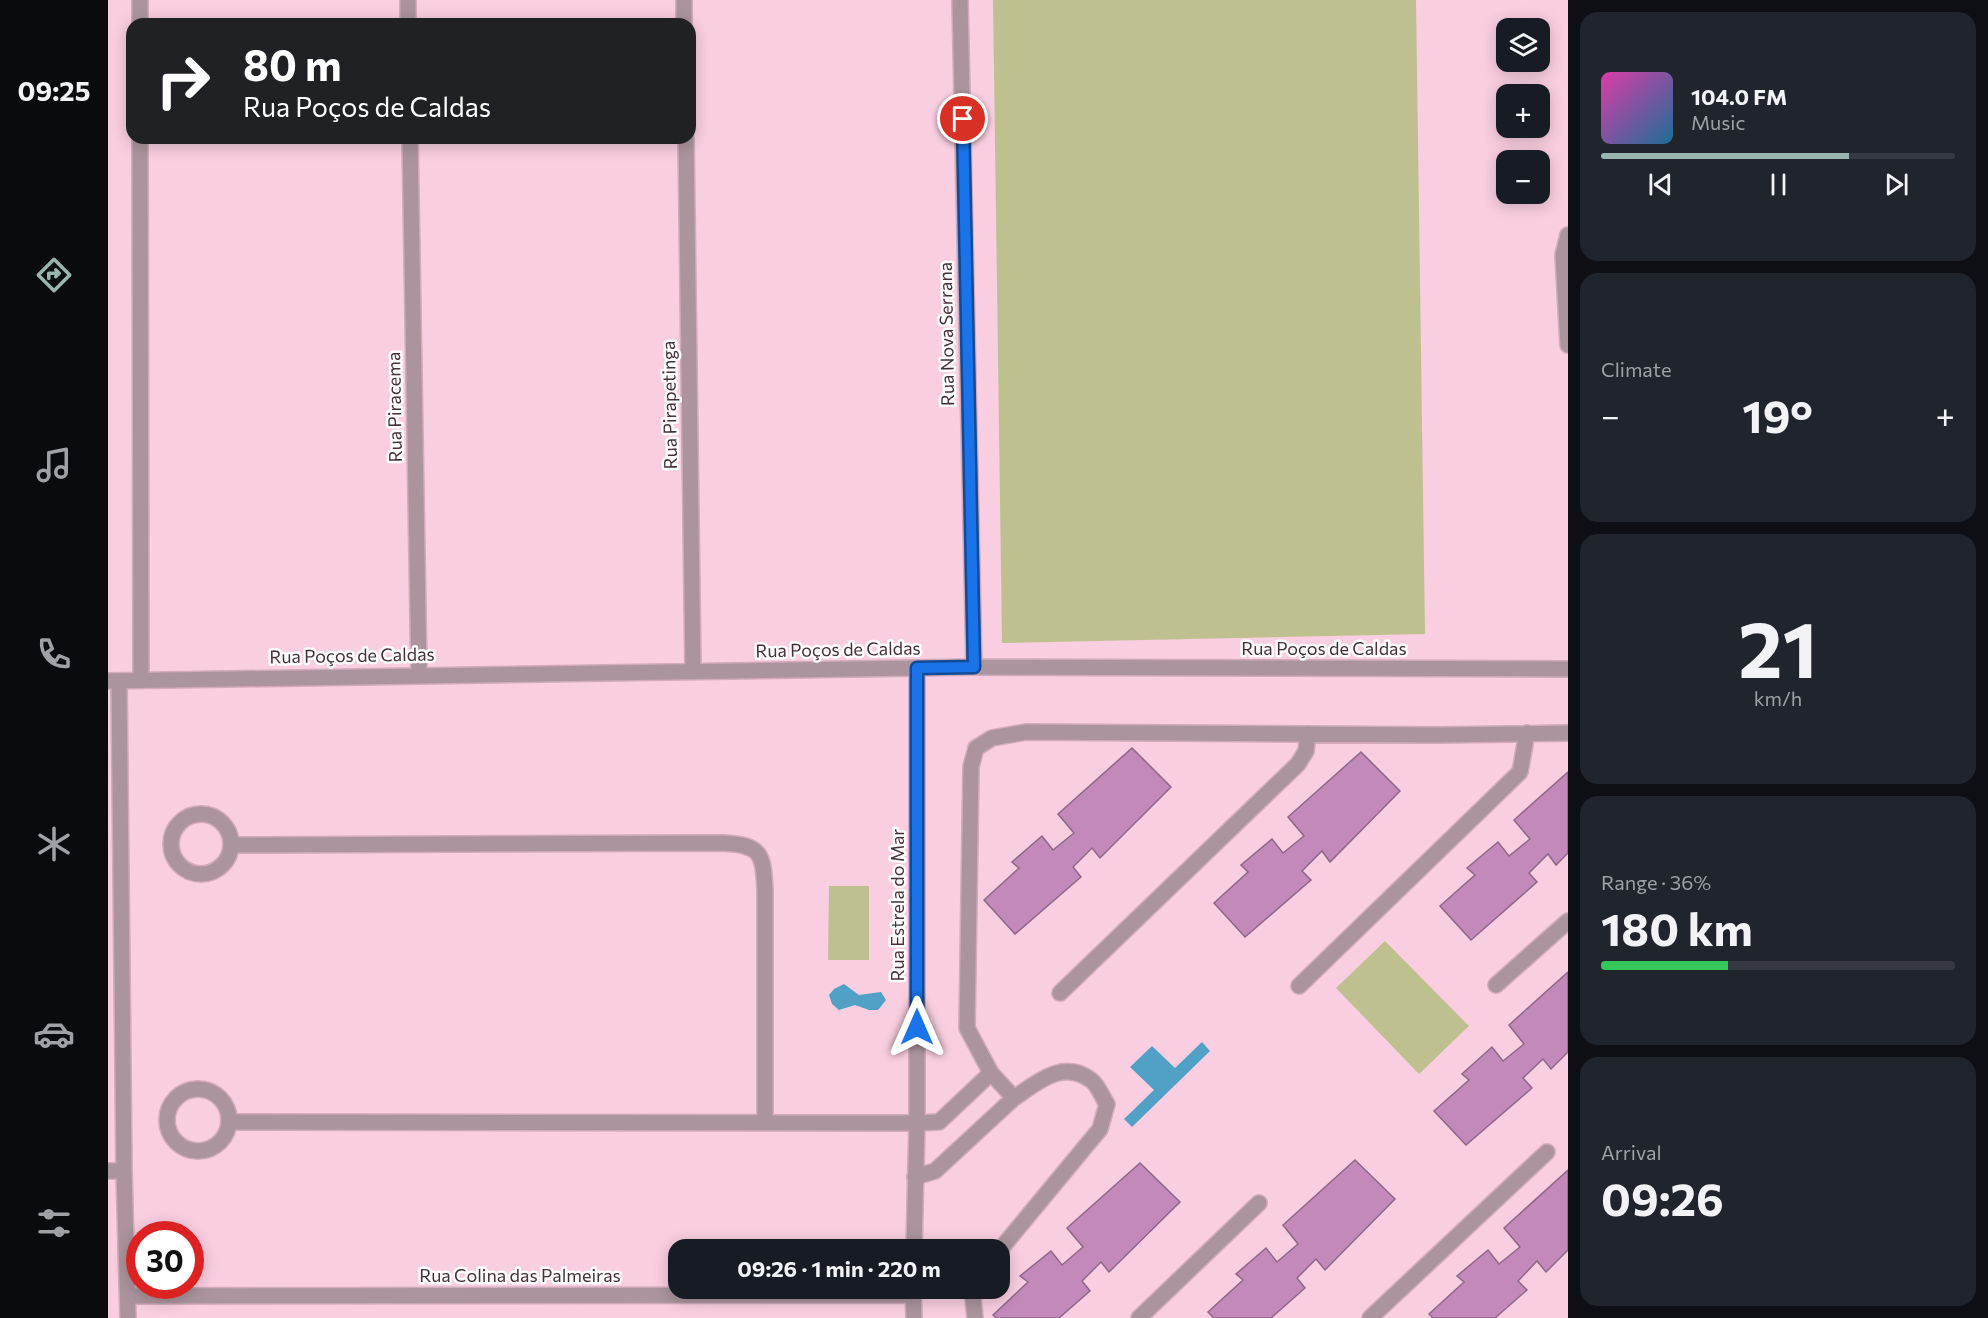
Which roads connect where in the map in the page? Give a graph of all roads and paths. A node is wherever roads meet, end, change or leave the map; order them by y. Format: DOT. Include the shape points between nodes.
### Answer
graph roads {
  1 [pos="140,0"];
  2 [pos="408,0"];
  3 [pos="684,0"];
  4 [pos="960,0"];
  5 [pos="140,18"];
  6 [pos="408,18"];
  7 [pos="684,18"];
  8 [pos="140,144"];
  9 [pos="410,144"];
  10 [pos="686,144"];
  11 [pos="1568,235"];
  12 [pos="1568,345"];
  13 [pos="974,667"];
  14 [pos="917,668"];
  15 [pos="1568,669"];
  16 [pos="693,672"];
  17 [pos="419,675"];
  18 [pos="141,680"];
  19 [pos="113,681"];
  20 [pos="1568,733"];
  21 [pos="1308,734"];
  22 [pos="1527,734"];
  23 [pos="231,845"];
  24 [pos="1568,921"];
  25 [pos="1496,985"];
  26 [pos="1299,986"];
  27 [pos="1060,993"];
  28 [pos="991,1073"];
  29 [pos="1014,1098"];
  30 [pos="230,1122"];
  31 [pos="765,1123"];
  32 [pos="917,1123"];
  33 [pos="1547,1152"];
  34 [pos="116,1171"];
  35 [pos="915,1177"];
  36 [pos="1258,1203"];
  37 [pos="914,1239"];
  38 [pos="1009,1239"];
  39 [pos="126,1275"];
  40 [pos="668,1293"];
  41 [pos="204,1296"];
  42 [pos="128,1299"];
  43 [pos="913,1299"];
  44 [pos="973,1299"];
  45 [pos="128,1318"];
  46 [pos="914,1318"];
  47 [pos="975,1318"];
  48 [pos="1139,1318"];
  49 [pos="1370,1318"];
  1 -- 5 [label="street"];
  2 -- 6 [label="street"];
  3 -- 7 [label="street"];
  4 -- 13 [label="street, Rua Nova Serrana"];
  8 -- 18 [label="street"];
  9 -- 17 [label="street, Rua Piracema"];
  10 -- 16 [label="street, Rua Pirapetinga"];
  11 -- 12 [label="street" via="1563,255"];
  13 -- 14 [label="street, Rua Poços de Caldas"];
  13 -- 15 [label="street, Rua Poços de Caldas"];
  14 -- 16 [label="street, Rua Poços de Caldas"];
  14 -- 32 [label="street, Rua Estrela do Mar"];
  16 -- 17 [label="street, Rua Poços de Caldas"];
  17 -- 18 [label="street, Rua Poços de Caldas"];
  18 -- 19 [label="street, Rua Poços de Caldas"];
  19 -- 34 [label="street"];
  20 -- 22 [label="street"];
  21 -- 22 [label="street"];
  21 -- 27 [label="street" via="1306,751 1298,764"];
  21 -- 28 [label="street" via="1026,732 992,738 976,748 971,767 967,1028"];
  22 -- 26 [label="street" via="1520,772"];
  23 -- 31 [label="street" via="750,846 763,863 765,890"];
  24 -- 25 [label="street"];
  28 -- 29 [label="street"];
  28 -- 32 [label="street" via="939,1122"];
  29 -- 35 [label="street" via="935,1172"];
  29 -- 38 [label="street" via="1047,1075 1072,1070 1093,1081 1107,1104 1100,1129"];
  30 -- 30 [label="street" via="219,1096 193,1089 180,1094 167,1118 169,1132 177,1143 189,1150 203,1151 226,1135"];
  30 -- 31 [label="street"];
  31 -- 32 [label="street"];
  32 -- 35 [label="street, Rua Estrela do Mar"];
  33 -- 49 [label="street"];
  34 -- 39 [label="street"];
  35 -- 37 [label="street, Rua Estrela do Mar"];
  36 -- 48 [label="street"];
  40 -- 41 [label="street, Rua Colina das Palmeiras"];
  42 -- 45 [label="street"];
  43 -- 46 [label="street"];
  44 -- 47 [label="street"];
}
